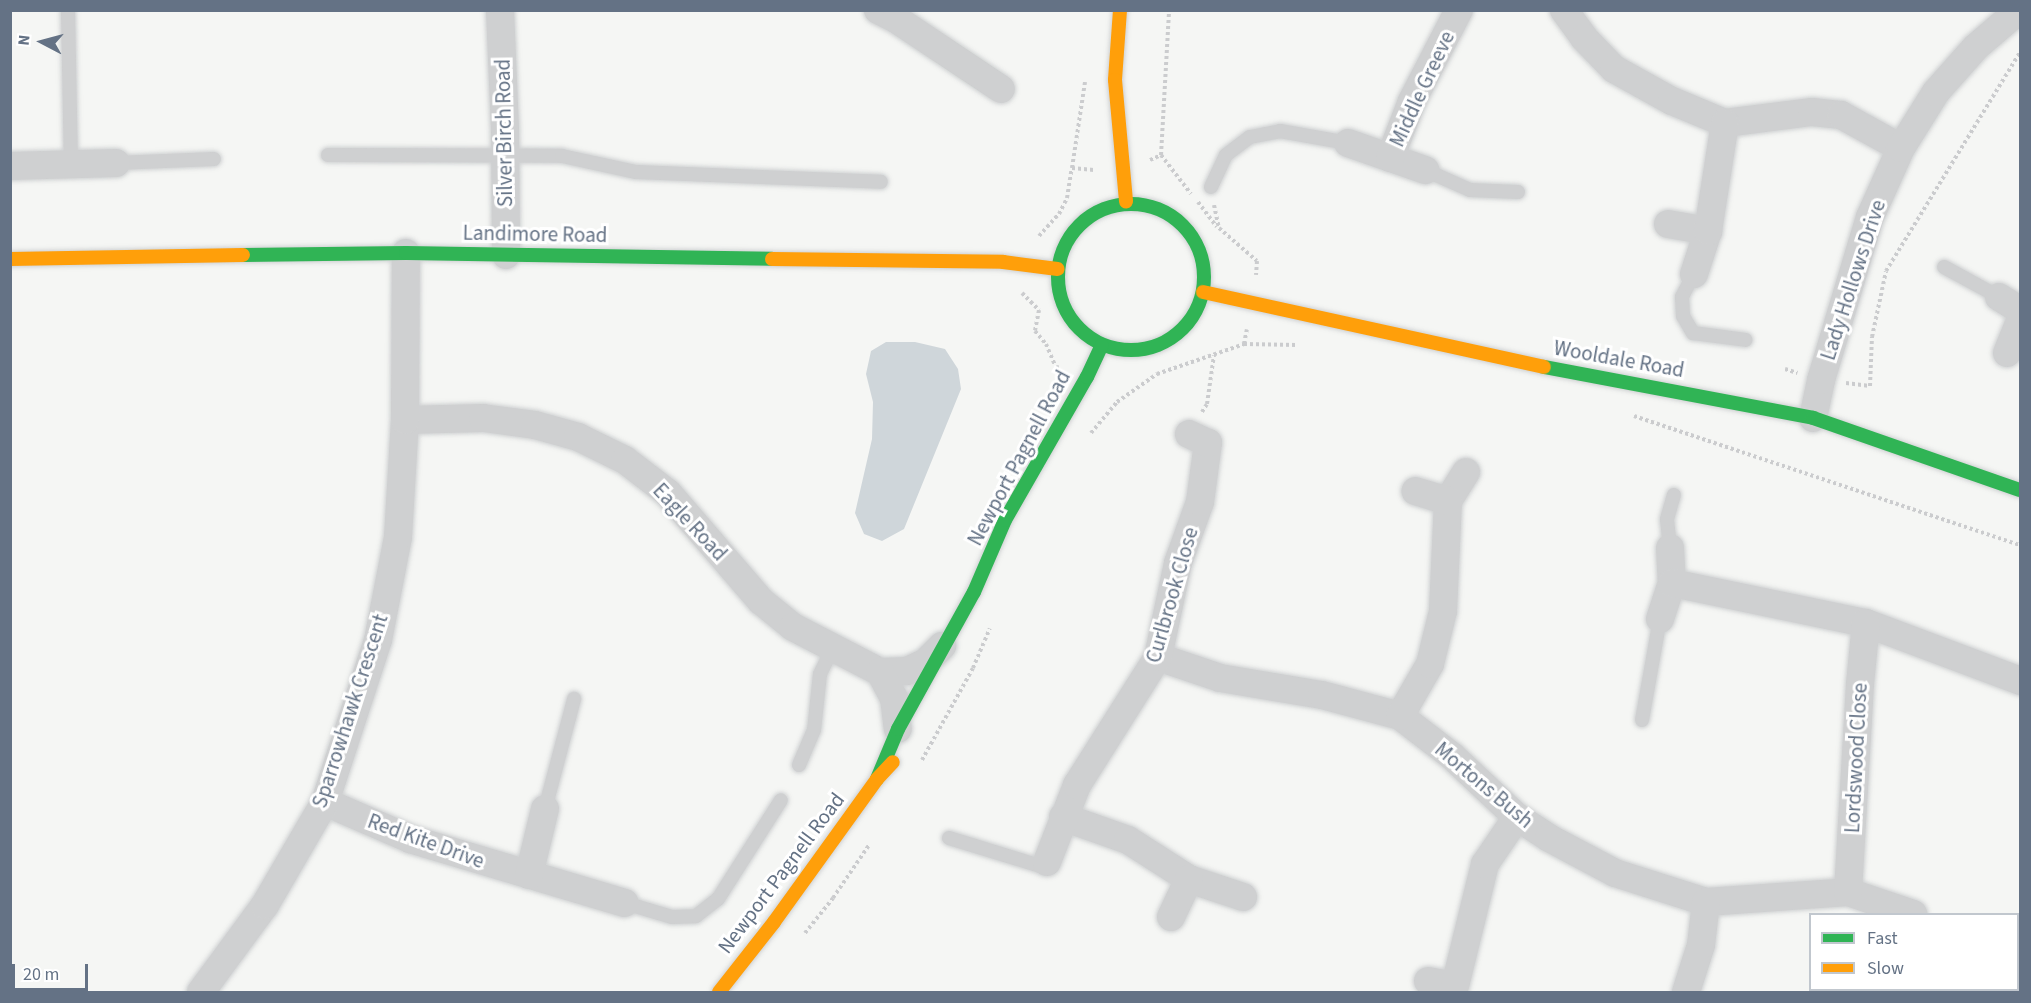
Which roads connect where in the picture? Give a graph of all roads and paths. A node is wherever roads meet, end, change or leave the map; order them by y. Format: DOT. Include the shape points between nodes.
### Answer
graph roads {
  1 [pos="500,10"];
  2 [pos="878,10"];
  3 [pos="1120,10"];
  4 [pos="1169,10"];
  5 [pos="1564,10"];
  6 [pos="2019,10"];
  7 [pos="68,11"];
  8 [pos="1450,14"];
  9 [pos="2020,52"];
  10 [pos="1085,78"];
  11 [pos="1001,89"];
  12 [pos="1725,123"];
  13 [pos="1348,143"];
  14 [pos="1901,148"];
  15 [pos="328,155"];
  16 [pos="506,155"];
  17 [pos="1161,155"];
  18 [pos="1390,158"];
  19 [pos="214,159"];
  20 [pos="116,163"];
  21 [pos="71,164"];
  22 [pos="10,166"];
  23 [pos="1072,168"];
  24 [pos="1425,170"];
  25 [pos="1122,172"];
  26 [pos="881,182"];
  27 [pos="1211,187"];
  28 [pos="1518,192"];
  29 [pos="1126,202"];
  30 [pos="1668,224"];
  31 [pos="1219,228"];
  32 [pos="1708,231"];
  33 [pos="406,253"];
  34 [pos="506,255"];
  35 [pos="10,259"];
  36 [pos="1026,265"];
  37 [pos="1944,267"];
  38 [pos="1058,269"];
  39 [pos="1694,274"];
  40 [pos="1203,292"];
  41 [pos="2010,304"];
  42 [pos="2020,321"];
  43 [pos="1746,340"];
  44 [pos="1102,345"];
  45 [pos="2007,353"];
  46 [pos="1214,355"];
  47 [pos="1785,369"];
  48 [pos="1087,377"];
  49 [pos="1821,380"];
  50 [pos="1117,402"];
  51 [pos="1623,412"];
  52 [pos="1813,418"];
  53 [pos="405,420"];
  54 [pos="1189,435"];
  55 [pos="1466,472"];
  56 [pos="2020,489"];
  57 [pos="1416,491"];
  58 [pos="1674,495"];
  59 [pos="1448,501"];
  60 [pos="2020,545"];
  61 [pos="1670,548"];
  62 [pos="1672,583"];
  63 [pos="1660,619"];
  64 [pos="1866,623"];
  65 [pos="833,647"];
  66 [pos="950,648"];
  67 [pos="1158,657"];
  68 [pos="880,672"];
  69 [pos="2020,681"];
  70 [pos="574,699"];
  71 [pos="1400,716"];
  72 [pos="1642,720"];
  73 [pos="899,742"];
  74 [pos="799,765"];
  75 [pos="877,779"];
  76 [pos="781,800"];
  77 [pos="325,802"];
  78 [pos="545,809"];
  79 [pos="1064,817"];
  80 [pos="1517,817"];
  81 [pos="949,838"];
  82 [pos="1047,862"];
  83 [pos="529,875"];
  84 [pos="1189,879"];
  85 [pos="1848,892"];
  86 [pos="1243,897"];
  87 [pos="1706,902"];
  88 [pos="625,903"];
  89 [pos="1907,913"];
  90 [pos="1171,917"];
  91 [pos="1428,981"];
  92 [pos="201,993"];
  93 [pos="718,993"];
  94 [pos="1686,993"];
  1 -- 16 [label="street, Silver Birch Road"];
  2 -- 11 [label="street"];
  3 -- 25 [label="street" via="1114,80"];
  4 -- 17 [label="path"];
  5 -- 12 [label="street" via="1614,69 1672,101"];
  6 -- 14 [label="street, Lady Hollows Drive" via="1976,46 1936,92"];
  7 -- 21 [label="lane"];
  8 -- 18 [label="street, Middle Greeve"];
  9 -- 49 [label="path" via="1886,271 1872,337 1870,386"];
  10 -- 23 [label="path"];
  12 -- 14 [label="street" via="1812,112 1841,115"];
  12 -- 32 [label="street"];
  13 -- 18 [label="street, Middle Greeve"];
  13 -- 27 [label="lane, Middle Greeve" via="1280,131 1250,137 1226,155"];
  14 -- 49 [label="street, Lady Hollows Drive" via="1869,217"];
  15 -- 16 [label="lane"];
  16 -- 26 [label="lane" via="562,156 636,172"];
  16 -- 34 [label="street, Silver Birch Road"];
  17 -- 25 [label="path"];
  17 -- 31 [label="path"];
  18 -- 24 [label="street, Middle Greeve"];
  19 -- 20 [label="lane"];
  20 -- 21 [label="street"];
  21 -- 22 [label="street"];
  23 -- 25 [label="path"];
  23 -- 36 [label="path" via="1067,198 1059,214 1044,233 1024,245"];
  24 -- 28 [label="lane" via="1470,190"];
  25 -- 29 [label="street"];
  29 -- 38 [label="street" via="1101,209 1080,223 1064,244"];
  29 -- 40 [label="street" via="1153,206 1177,219 1195,239 1204,265"];
  30 -- 32 [label="street"];
  32 -- 39 [label="street"];
  33 -- 34 [label="street, Landimore Road"];
  33 -- 35 [label="street, Landimore Road"];
  33 -- 53 [label="street, Sparrowhawk Crescent"];
  34 -- 36 [label="street, Landimore Road"];
  36 -- 38 [label="street, Landimore Road"];
  36 -- 48 [label="path" via="1021,292 1039,310 1035,332 1046,344 1056,367"];
  37 -- 41 [label="lane"];
  38 -- 44 [label="street" via="1059,292 1067,314 1082,332"];
  39 -- 43 [label="lane" via="1682,297 1683,316 1693,333"];
  40 -- 44 [label="street" via="1193,316 1176,336 1153,347 1127,351"];
  40 -- 52 [label="street, Wooldale Road" via="1488,356"];
  42 -- 45 [label="street"];
  44 -- 48 [label="street, Newport Pagnell Road"];
  46 -- 54 [label="path" via="1207,404"];
  47 -- 49 [label="path"];
  48 -- 50 [label="path"];
  48 -- 66 [label="street, Newport Pagnell Road" via="1005,520"];
  49 -- 52 [label="street, Lady Hollows Drive"];
  51 -- 60 [label="path"];
  52 -- 56 [label="street, Wooldale Road"];
  53 -- 65 [label="street, Eagle Road" via="483,418 535,425 578,437 626,460 668,493 761,601 793,627"];
  53 -- 77 [label="street, Sparrowhawk Crescent" via="398,537 378,640"];
  54 -- 67 [label="street, Curlbrook Close" via="1208,443 1200,502 1178,563"];
  55 -- 59 [label="street"];
  57 -- 59 [label="street"];
  58 -- 61 [label="lane" via="1667,519"];
  59 -- 71 [label="street" via="1443,611 1430,664"];
  61 -- 62 [label="street"];
  62 -- 63 [label="street"];
  62 -- 64 [label="street"];
  63 -- 72 [label="lane"];
  64 -- 69 [label="street"];
  64 -- 85 [label="street, Lordswood Close"];
  65 -- 68 [label="street, Eagle Road"];
  65 -- 74 [label="lane" via="820,674 814,730"];
  66 -- 68 [label="street" via="907,671"];
  66 -- 73 [label="street, Newport Pagnell Road"];
  67 -- 71 [label="street, Mortons Bush" via="1220,678 1323,695"];
  67 -- 79 [label="street, Curlbrook Close" via="1077,785"];
  68 -- 73 [label="street" via="894,698"];
  70 -- 78 [label="lane"];
  71 -- 80 [label="street, Mortons Bush" via="1452,756"];
  73 -- 75 [label="street, Newport Pagnell Road"];
  73 -- 75 [label="street, Newport Pagnell Road"];
  75 -- 93 [label="street, Newport Pagnell Road"];
  76 -- 88 [label="lane" via="718,899 696,916 672,917"];
  77 -- 83 [label="street, Red Kite Drive" via="410,839"];
  77 -- 92 [label="street, Sparrowhawk Crescent" via="265,905"];
  78 -- 83 [label="street"];
  79 -- 82 [label="street, Curlbrook Close"];
  79 -- 84 [label="street" via="1128,840"];
  80 -- 87 [label="street, Mortons Bush" via="1615,873"];
  80 -- 91 [label="street" via="1485,864 1455,986"];
  81 -- 82 [label="lane" via="1040,866"];
  83 -- 88 [label="street, Red Kite Drive"];
  84 -- 86 [label="street"];
  84 -- 90 [label="street"];
  85 -- 87 [label="street, Mortons Bush"];
  85 -- 89 [label="street, Mortons Bush"];
  87 -- 94 [label="street" via="1701,945"];
}
